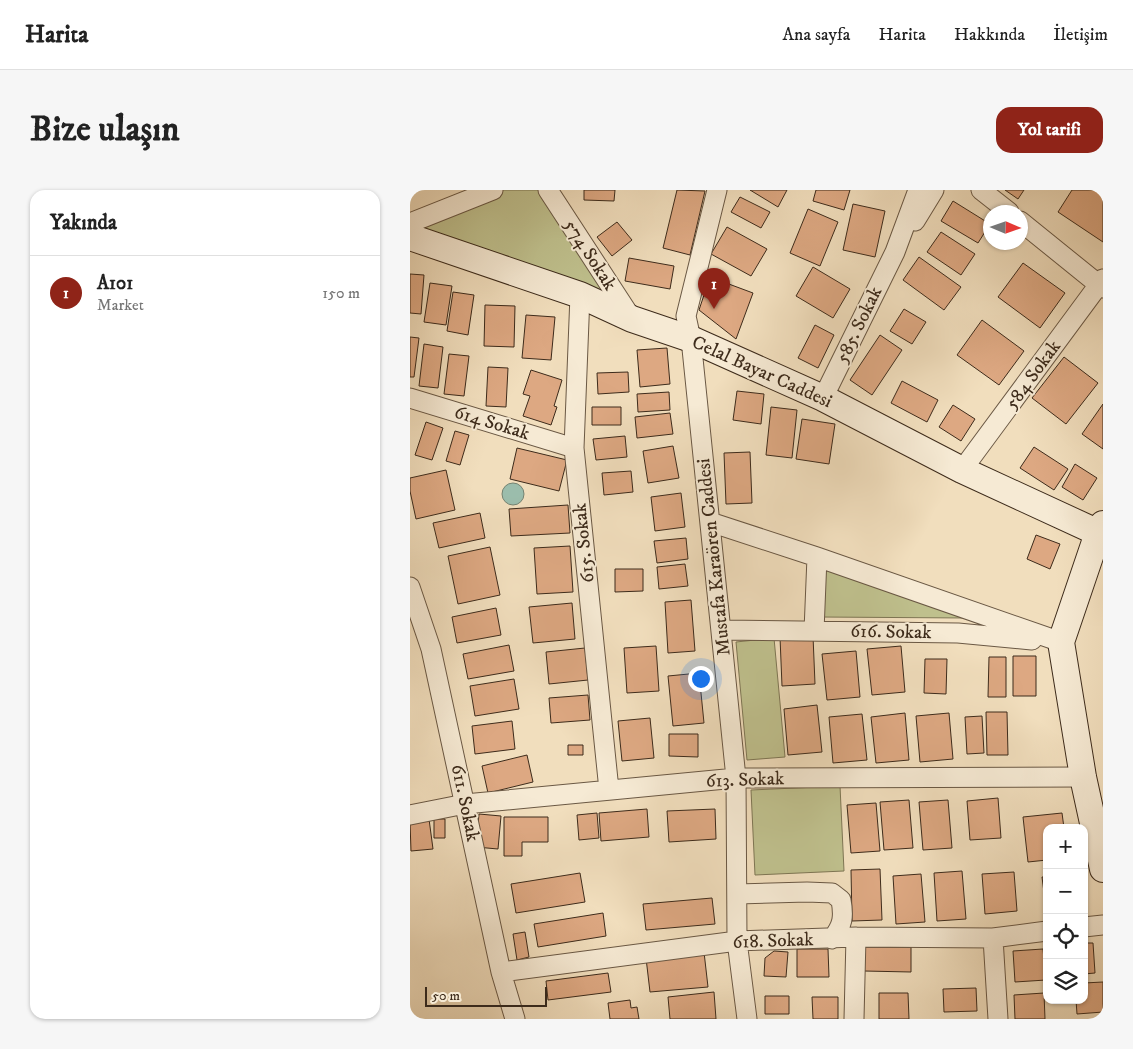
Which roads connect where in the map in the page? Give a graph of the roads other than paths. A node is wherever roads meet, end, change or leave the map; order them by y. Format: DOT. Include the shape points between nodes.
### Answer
graph roads {
  1 [pos="493,190"];
  2 [pos="548,190"];
  3 [pos="717,190"];
  4 [pos="918,190"];
  5 [pos="934,190"];
  6 [pos="982,190"];
  7 [pos="1000,205"];
  8 [pos="410,223"];
  9 [pos="1028,227"];
  10 [pos="410,237"];
  11 [pos="895,252"];
  12 [pos="1102,284"];
  13 [pos="580,295"];
  14 [pos="632,319"];
  15 [pos="691,339"];
  16 [pos="410,398"];
  17 [pos="823,398"];
  18 [pos="574,448"];
  19 [pos="962,470"];
  20 [pos="710,522"];
  21 [pos="1101,531"];
  22 [pos="817,557"];
  23 [pos="410,587"];
  24 [pos="722,630"];
  25 [pos="814,631"];
  26 [pos="1061,642"];
  27 [pos="1083,777"];
  28 [pos="736,778"];
  29 [pos="609,790"];
  30 [pos="465,804"];
  31 [pos="410,815"];
  32 [pos="1103,869"];
  33 [pos="737,894"];
  34 [pos="1103,925"];
  35 [pos="1088,927"];
  36 [pos="1043,932"];
  37 [pos="856,937"];
  38 [pos="993,938"];
  39 [pos="832,939"];
  40 [pos="737,941"];
  41 [pos="500,972"];
  42 [pos="516,1019"];
  43 [pos="747,1019"];
  44 [pos="854,1019"];
  45 [pos="998,1019"];
  1 -- 8 [label="street"];
  2 -- 14 [label="street, 574 Sokak"];
  3 -- 15 [label="street, Mustafa Karaören Caddesi" via="686,316"];
  4 -- 11 [label="street, 585. Sokak"];
  5 -- 11 [label="street, 585. Sokak"];
  6 -- 7 [label="street"];
  9 -- 12 [label="street"];
  10 -- 13 [label="street, Celal Bayar Caddesi"];
  11 -- 17 [label="street, 585. Sokak"];
  12 -- 19 [label="street, 584 Sokak"];
  13 -- 14 [label="street, Celal Bayar Caddesi"];
  13 -- 18 [label="street, 615. Sokak"];
  14 -- 15 [label="street, Celal Bayar Caddesi"];
  15 -- 17 [label="street, Celal Bayar Caddesi"];
  15 -- 20 [label="street, Mustafa Karaören Caddesi"];
  16 -- 18 [label="street, 614 Sokak"];
  17 -- 19 [label="street, Celal Bayar Caddesi"];
  18 -- 29 [label="street, 615. Sokak"];
  19 -- 21 [label="street, Celal Bayar Caddesi"];
  20 -- 22 [label="street"];
  20 -- 24 [label="street, Mustafa Karaören Caddesi"];
  21 -- 26 [label="street"];
  22 -- 25 [label="street"];
  22 -- 26 [label="street"];
  23 -- 30 [label="street, 611. Sokak" via="431,649"];
  24 -- 25 [label="street, 616. Sokak"];
  24 -- 28 [label="street, Mustafa Karaören Caddesi"];
  25 -- 26 [label="street, 616. Sokak" via="958,632"];
  26 -- 27 [label="street"];
  27 -- 28 [label="street, 613. Sokak"];
  27 -- 32 [label="street"];
  28 -- 29 [label="street, 613. Sokak"];
  28 -- 33 [label="street, Mustafa Karaören Caddesi"];
  29 -- 30 [label="street, 613. Sokak"];
  30 -- 31 [label="street, 613. Sokak"];
  30 -- 41 [label="street, 611. Sokak"];
  33 -- 39 [label="street" via="832,893 841,900 843,912 841,928"];
  33 -- 40 [label="street, Mustafa Karaören Caddesi"];
  34 -- 35 [label="street"];
  36 -- 38 [label="street, 618. Sokak"];
  37 -- 38 [label="street, 618. Sokak"];
  37 -- 39 [label="street, 618. Sokak"];
  37 -- 44 [label="street"];
  38 -- 45 [label="street"];
  39 -- 40 [label="street, 618. Sokak"];
  40 -- 41 [label="street, 618. Sokak"];
  40 -- 43 [label="street, Mustafa Karaören Caddesi"];
  41 -- 42 [label="street, 611. Sokak"];
}
